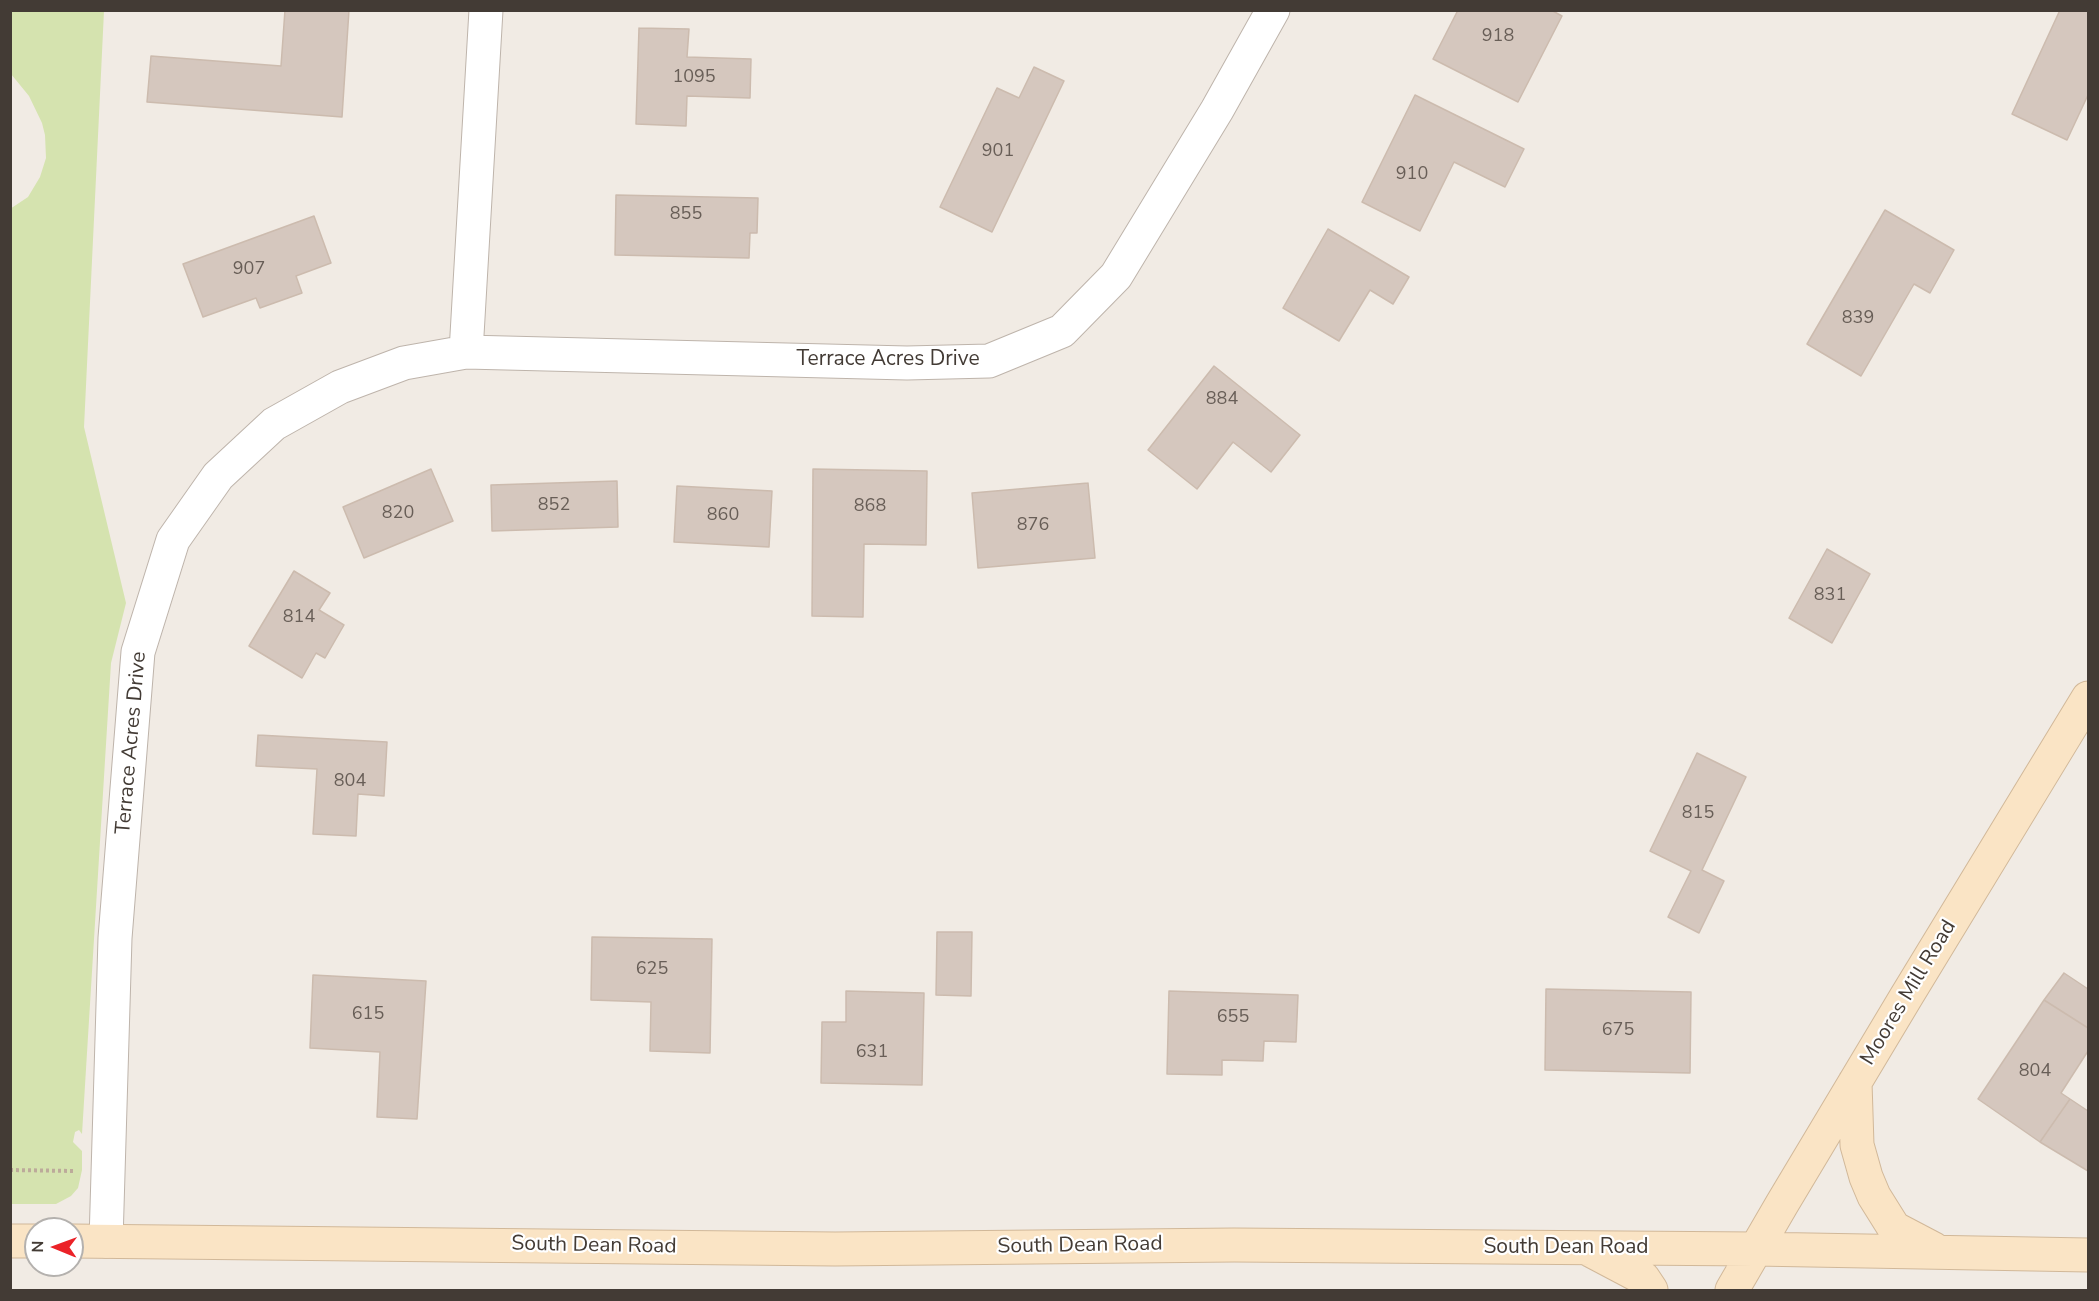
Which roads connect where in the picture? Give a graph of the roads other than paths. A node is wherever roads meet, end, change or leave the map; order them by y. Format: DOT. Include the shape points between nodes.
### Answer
graph roads {
  1 [pos="486,10"];
  2 [pos="1273,10"];
  3 [pos="466,352"];
  4 [pos="2088,698"];
  5 [pos="1855,1082"];
  6 [pos="84,1241"];
  7 [pos="106,1241"];
  8 [pos="1585,1248"];
  9 [pos="1755,1249"];
  10 [pos="1941,1252"];
  11 [pos="2088,1255"];
  12 [pos="1652,1290"];
  13 [pos="1732,1290"];
  1 -- 3 [label="street"];
  2 -- 3 [label="street, Terrace Acres Drive" via="1218,110 1116,276 1062,331 989,361"];
  3 -- 7 [label="street, Terrace Acres Drive" via="404,363 340,387 274,424 218,476 173,540 138,652 115,938"];
  4 -- 5 [label="street, Moores Mill Road"];
  5 -- 9 [label="street, Moores Mill Road"];
  5 -- 10 [label="street" via="1857,1145 1874,1196 1894,1228"];
  6 -- 7 [label="street, South Dean Road"];
  7 -- 8 [label="street, South Dean Road" via="835,1249 1234,1245"];
  8 -- 9 [label="street, South Dean Road"];
  8 -- 12 [label="street" via="1643,1278"];
  9 -- 10 [label="street, South Dean Road"];
  9 -- 13 [label="street, Moores Mill Road"];
  10 -- 11 [label="street, South Dean Road"];
}
